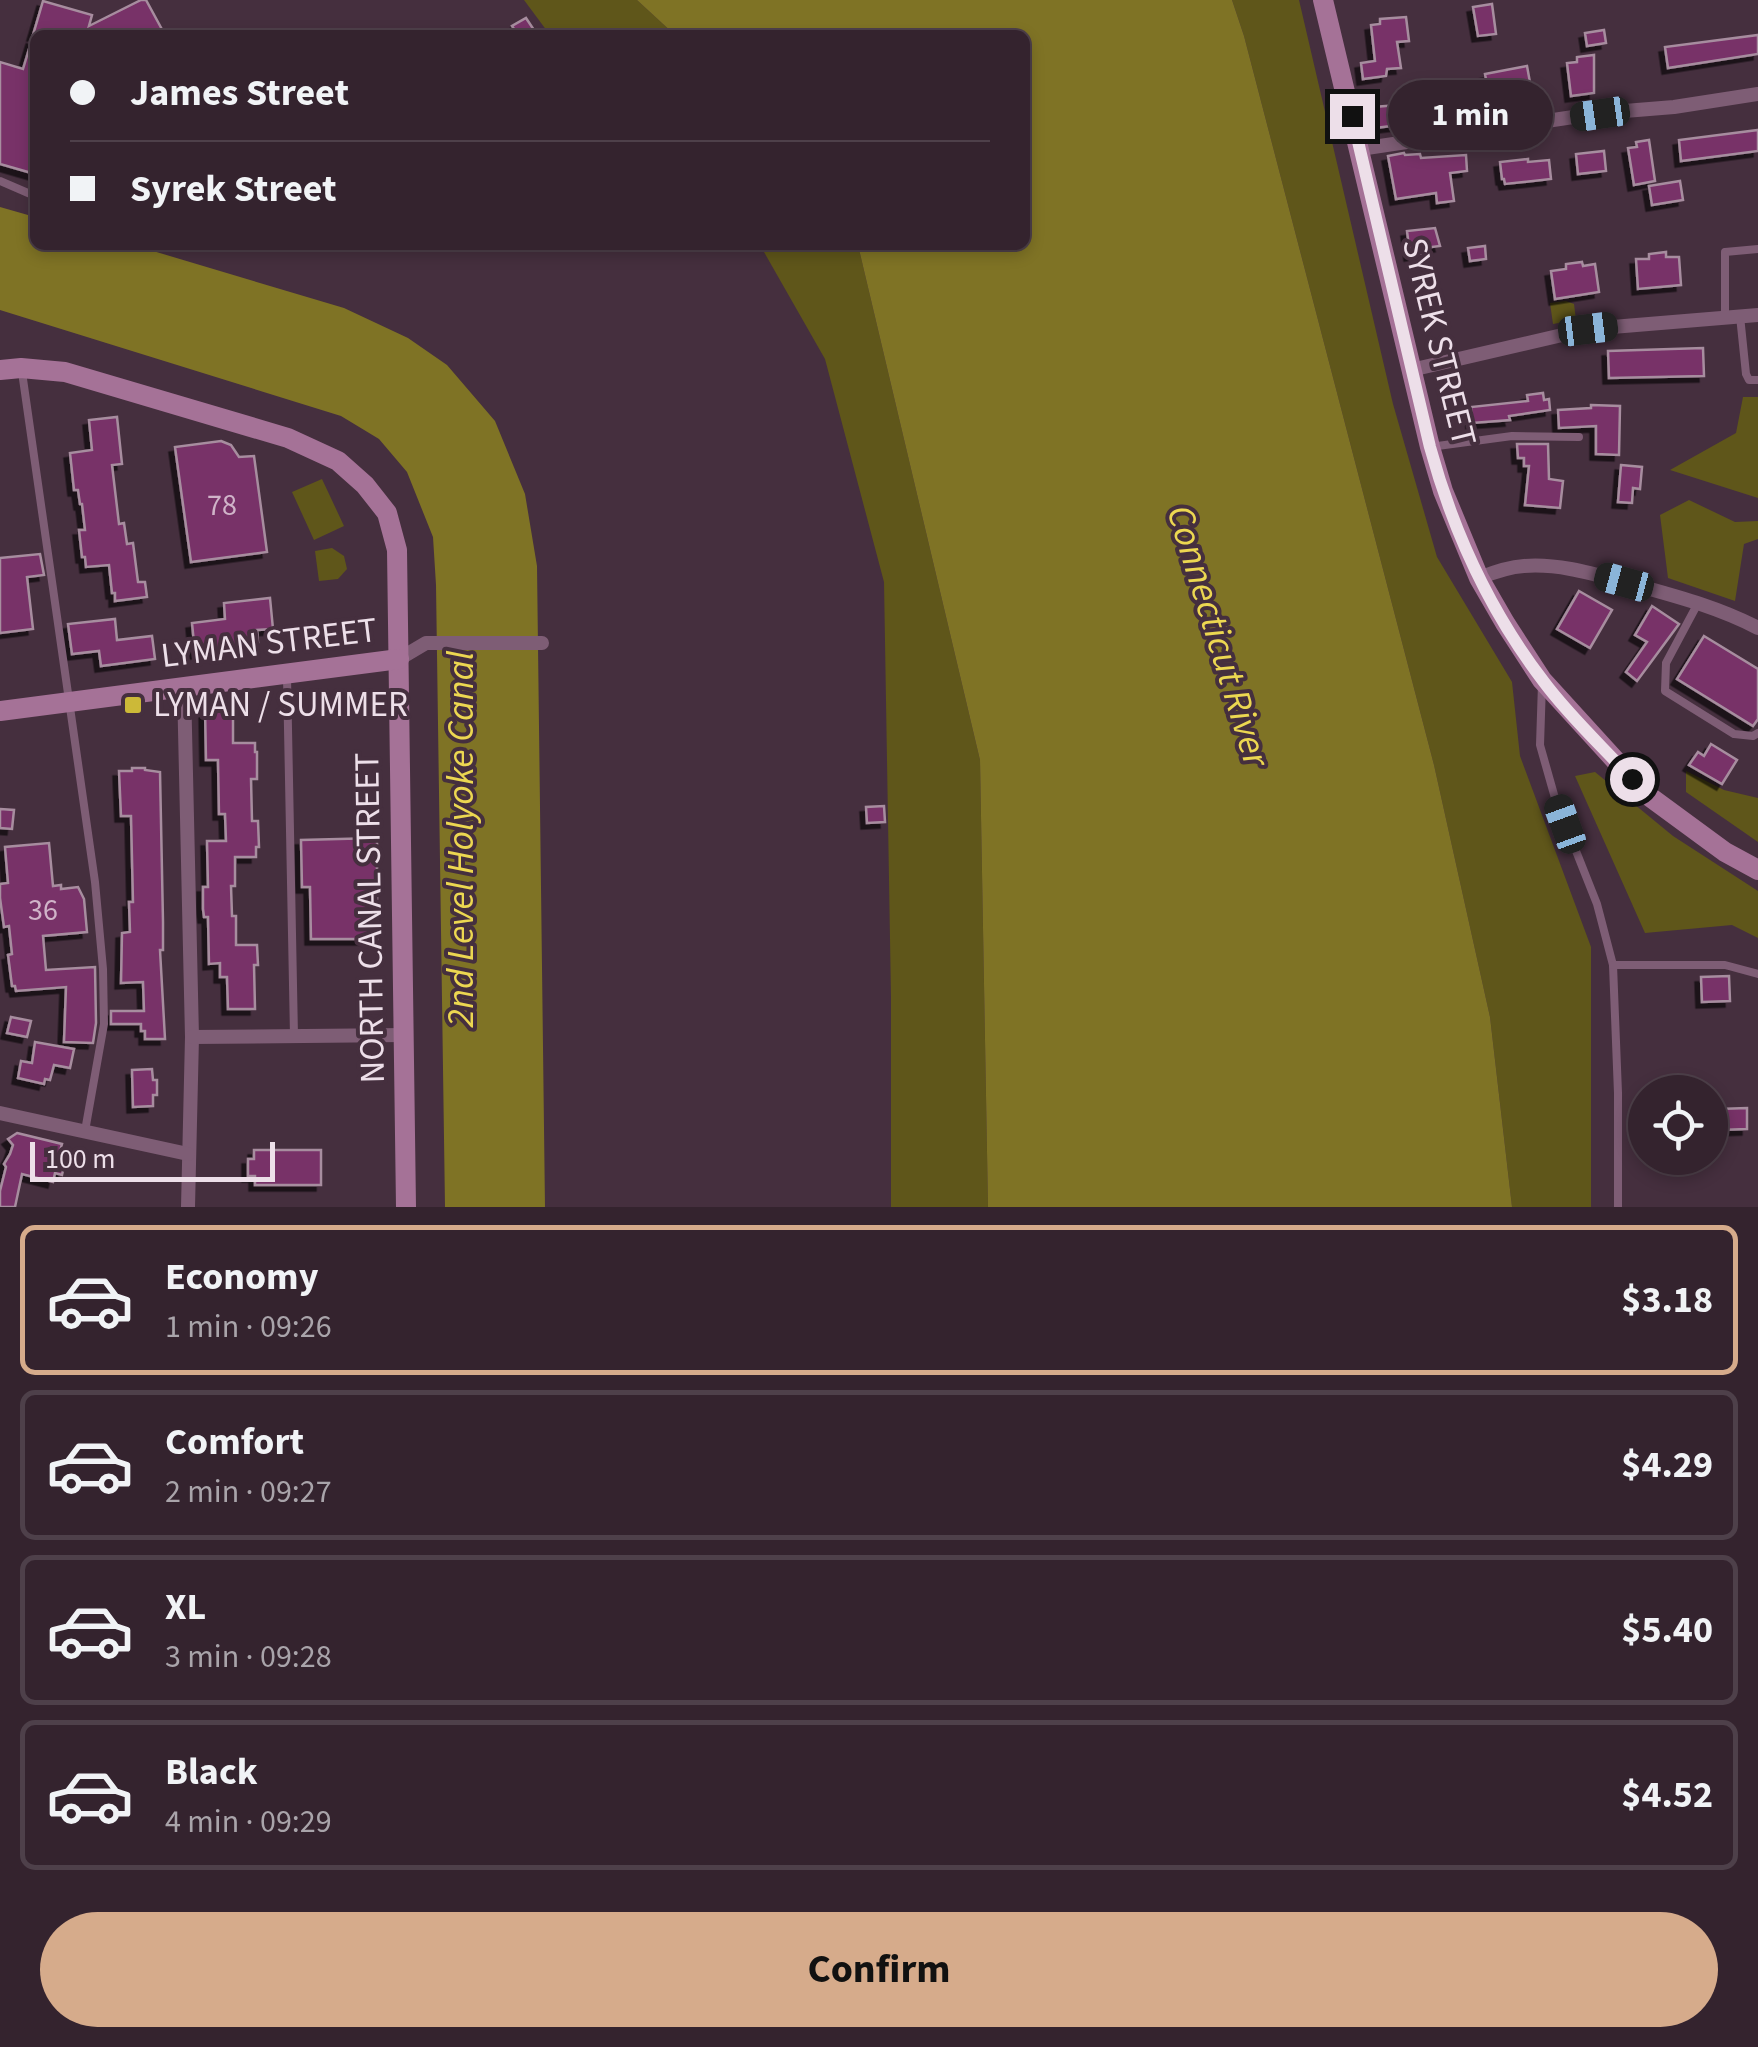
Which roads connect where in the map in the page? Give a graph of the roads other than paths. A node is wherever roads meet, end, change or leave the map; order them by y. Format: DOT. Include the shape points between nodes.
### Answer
graph roads {
  1 [pos="1323,0"];
  2 [pos="1758,94"];
  3 [pos="1360,149"];
  4 [pos="0,181"];
  5 [pos="30,194"];
  6 [pos="1758,249"];
  7 [pos="1758,315"];
  8 [pos="1733,316"];
  9 [pos="10,369"];
  10 [pos="1412,370"];
  11 [pos="1758,380"];
  12 [pos="1579,437"];
  13 [pos="1430,447"];
  14 [pos="1479,578"];
  15 [pos="1698,603"];
  16 [pos="1758,628"];
  17 [pos="542,643"];
  18 [pos="399,659"];
  19 [pos="287,673"];
  20 [pos="1542,680"];
  21 [pos="184,686"];
  22 [pos="69,702"];
  23 [pos="0,711"];
  24 [pos="1758,732"];
  25 [pos="1758,870"];
  26 [pos="1614,965"];
  27 [pos="1758,974"];
  28 [pos="405,1034"];
  29 [pos="294,1036"];
  30 [pos="192,1038"];
  31 [pos="0,1113"];
  32 [pos="85,1132"];
  33 [pos="188,1154"];
  34 [pos="188,1207"];
  35 [pos="406,1207"];
  36 [pos="1618,1207"];
  1 -- 3 [label="street, SYREK STREET"];
  2 -- 3 [label="street"];
  3 -- 10 [label="street, SYREK STREET"];
  4 -- 5 [label="lane"];
  6 -- 8 [label="lane" via="1724,252"];
  7 -- 8 [label="street"];
  8 -- 10 [label="street" via="1588,329"];
  8 -- 11 [label="lane" via="1746,374"];
  9 -- 18 [label="street, NORTH CANAL STREET" via="64,372 288,438 338,461 387,513 396,550"];
  9 -- 22 [label="lane"];
  10 -- 13 [label="street, SYREK STREET"];
  12 -- 13 [label="lane" via="1512,436"];
  13 -- 14 [label="street, SYREK STREET"];
  14 -- 15 [label="street" via="1526,566 1560,568"];
  14 -- 20 [label="street, SYREK STREET"];
  15 -- 16 [label="street"];
  15 -- 24 [label="lane" via="1666,663 1665,691 1734,734"];
  17 -- 18 [label="street, LYMAN STREET" via="426,643"];
  18 -- 19 [label="street, LYMAN STREET"];
  18 -- 28 [label="street, NORTH CANAL STREET"];
  19 -- 21 [label="street, LYMAN STREET"];
  19 -- 29 [label="lane"];
  20 -- 25 [label="street, SYREK STREET" via="1646,794"];
  20 -- 26 [label="lane" via="1540,745"];
  21 -- 22 [label="street, LYMAN STREET"];
  21 -- 30 [label="street"];
  22 -- 23 [label="street, LYMAN STREET"];
  22 -- 32 [label="lane" via="103,969 104,1024"];
  26 -- 27 [label="lane" via="1725,965"];
  26 -- 36 [label="lane"];
  28 -- 29 [label="street"];
  28 -- 35 [label="street, NORTH CANAL STREET"];
  29 -- 30 [label="street"];
  30 -- 33 [label="street"];
  31 -- 32 [label="street"];
  32 -- 33 [label="street"];
  33 -- 34 [label="street"];
}
